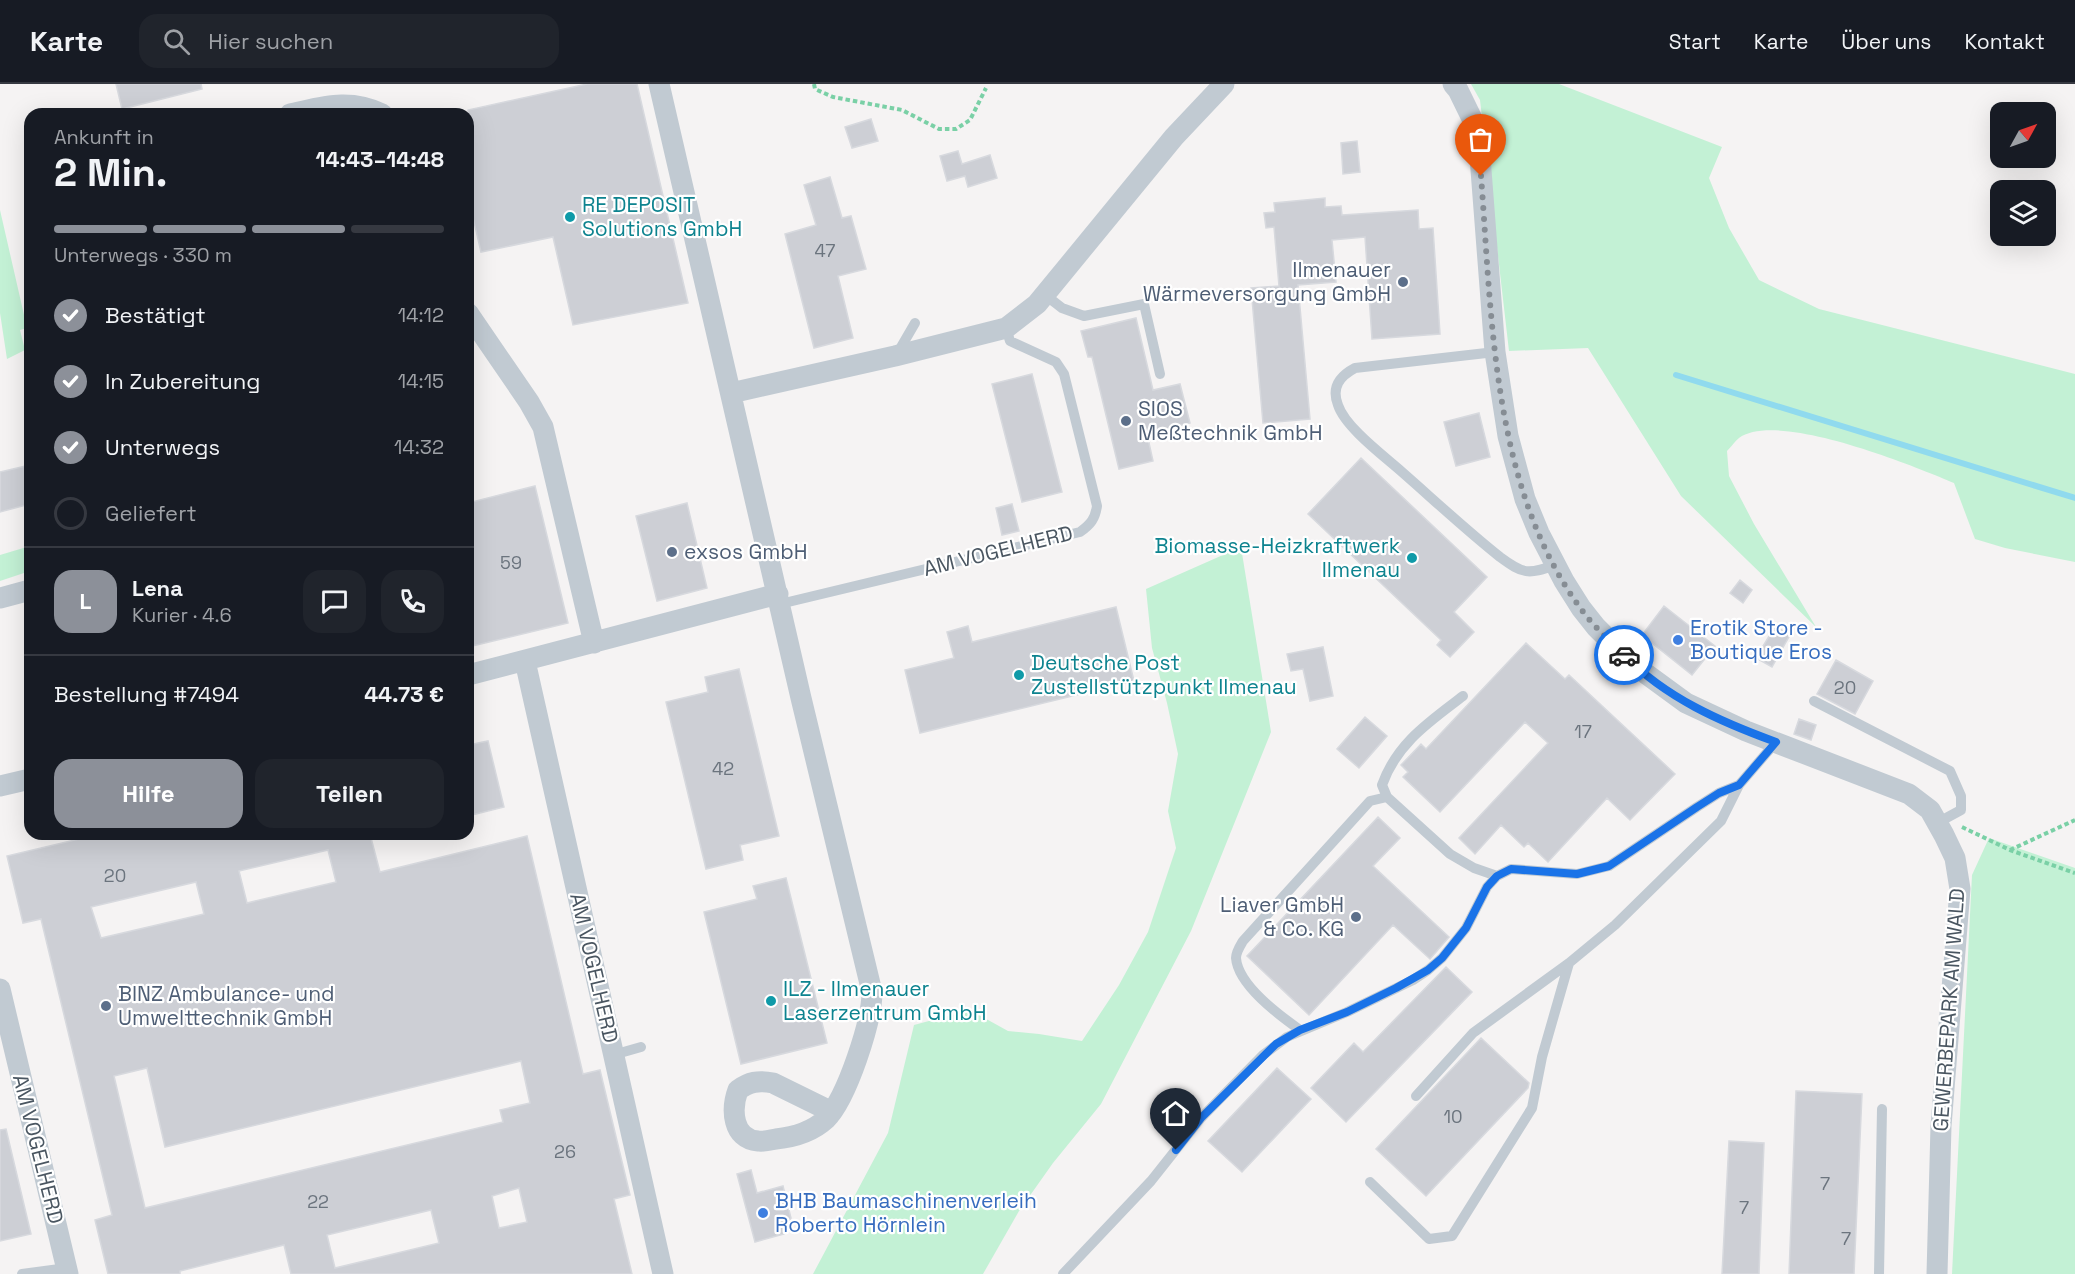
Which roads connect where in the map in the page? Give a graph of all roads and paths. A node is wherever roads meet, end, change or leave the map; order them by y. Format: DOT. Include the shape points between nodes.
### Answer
graph roads {
  1 [pos="659,84"];
  2 [pos="814,84"];
  3 [pos="1224,84"];
  4 [pos="1453,84"];
  5 [pos="986,88"];
  6 [pos="319,108"];
  7 [pos="362,108"];
  8 [pos="1044,294"];
  9 [pos="474,322"];
  10 [pos="915,323"];
  11 [pos="1006,328"];
  12 [pos="1495,352"];
  13 [pos="895,356"];
  14 [pos="1160,374"];
  15 [pos="730,393"];
  16 [pos="1555,565"];
  17 [pos="24,592"];
  18 [pos="0,598"];
  19 [pos="779,599"];
  20 [pos="594,643"];
  21 [pos="525,662"];
  22 [pos="474,674"];
  23 [pos="1463,696"];
  24 [pos="1814,701"];
  25 [pos="1776,742"];
  26 [pos="24,780"];
  27 [pos="1739,785"];
  28 [pos="0,786"];
  29 [pos="1388,798"];
  30 [pos="2075,820"];
  31 [pos="1940,829"];
  32 [pos="2010,850"];
  33 [pos="2075,873"];
  34 [pos="1497,876"];
  35 [pos="1569,963"];
  36 [pos="0,989"];
  37 [pos="1300,1030"];
  38 [pos="641,1047"];
  39 [pos="614,1055"];
  40 [pos="1416,1096"];
  41 [pos="1882,1109"];
  42 [pos="832,1112"];
  43 [pos="1370,1182"];
  44 [pos="68,1271"];
  45 [pos="22,1274"];
  46 [pos="663,1274"];
  47 [pos="1063,1274"];
  48 [pos="1879,1274"];
  49 [pos="1937,1274"];
  1 -- 15 [label="street"];
  2 -- 5 [label="path" via="815,89 833,97 902,110 939,129 956,129 970,120"];
  3 -- 8 [label="street" via="1171,130"];
  4 -- 12 [label="street, GEWERBEPARK AM WALD" via="1478,132"];
  6 -- 7 [label="street" via="338,104"];
  8 -- 11 [label="street"];
  8 -- 14 [label="lane" via="1062,308 1084,316 1144,304"];
  9 -- 20 [label="street" via="543,427"];
  10 -- 13 [label="lane"];
  11 -- 13 [label="street"];
  11 -- 19 [label="lane, AM VOGELHERD" via="1010,341 1056,362 1064,374 1097,506 1090,525 1080,532"];
  12 -- 16 [label="street, GEWERBEPARK AM WALD" via="1508,436 1525,498"];
  12 -- 16 [label="lane" via="1354,368 1337,382 1337,404 1364,439 1500,557 1522,571 1539,571"];
  13 -- 15 [label="street"];
  15 -- 19 [label="street"];
  16 -- 25 [label="street, GEWERBEPARK AM WALD" via="1581,608 1634,665 1686,703"];
  17 -- 18 [label="street"];
  19 -- 20 [label="street, AM VOGELHERD"];
  19 -- 42 [label="street" via="872,992 849,1081"];
  20 -- 21 [label="street, AM VOGELHERD"];
  21 -- 22 [label="street, AM VOGELHERD"];
  21 -- 39 [label="street, AM VOGELHERD"];
  23 -- 29 [label="lane" via="1415,733 1396,756 1382,785"];
  24 -- 31 [label="lane" via="1950,771 1961,796 1961,810"];
  25 -- 27 [label="lane"];
  25 -- 31 [label="street, GEWERBEPARK AM WALD" via="1909,794 1930,810"];
  26 -- 28 [label="street"];
  27 -- 34 [label="lane" via="1719,793 1609,866 1577,874 1511,869"];
  27 -- 35 [label="lane" via="1721,821 1615,925"];
  29 -- 34 [label="lane" via="1450,854"];
  29 -- 37 [label="lane" via="1370,801 1243,941 1236,955 1239,972 1256,992"];
  30 -- 32 [label="path"];
  31 -- 32 [label="path" via="1963,826"];
  31 -- 49 [label="street, GEWERBEPARK AM WALD" via="1955,858 1960,890 1941,1126"];
  32 -- 33 [label="path"];
  34 -- 37 [label="lane" via="1466,928 1428,970 1347,1012"];
  35 -- 40 [label="lane" via="1473,1033"];
  35 -- 43 [label="lane" via="1532,1108 1452,1236 1429,1239"];
  36 -- 44 [label="street, AM VOGELHERD"];
  37 -- 47 [label="lane" via="1263,1055 1201,1118 1150,1181"];
  38 -- 39 [label="lane"];
  39 -- 46 [label="street, AM VOGELHERD"];
  41 -- 48 [label="lane"];
  44 -- 45 [label="lane"];
}
